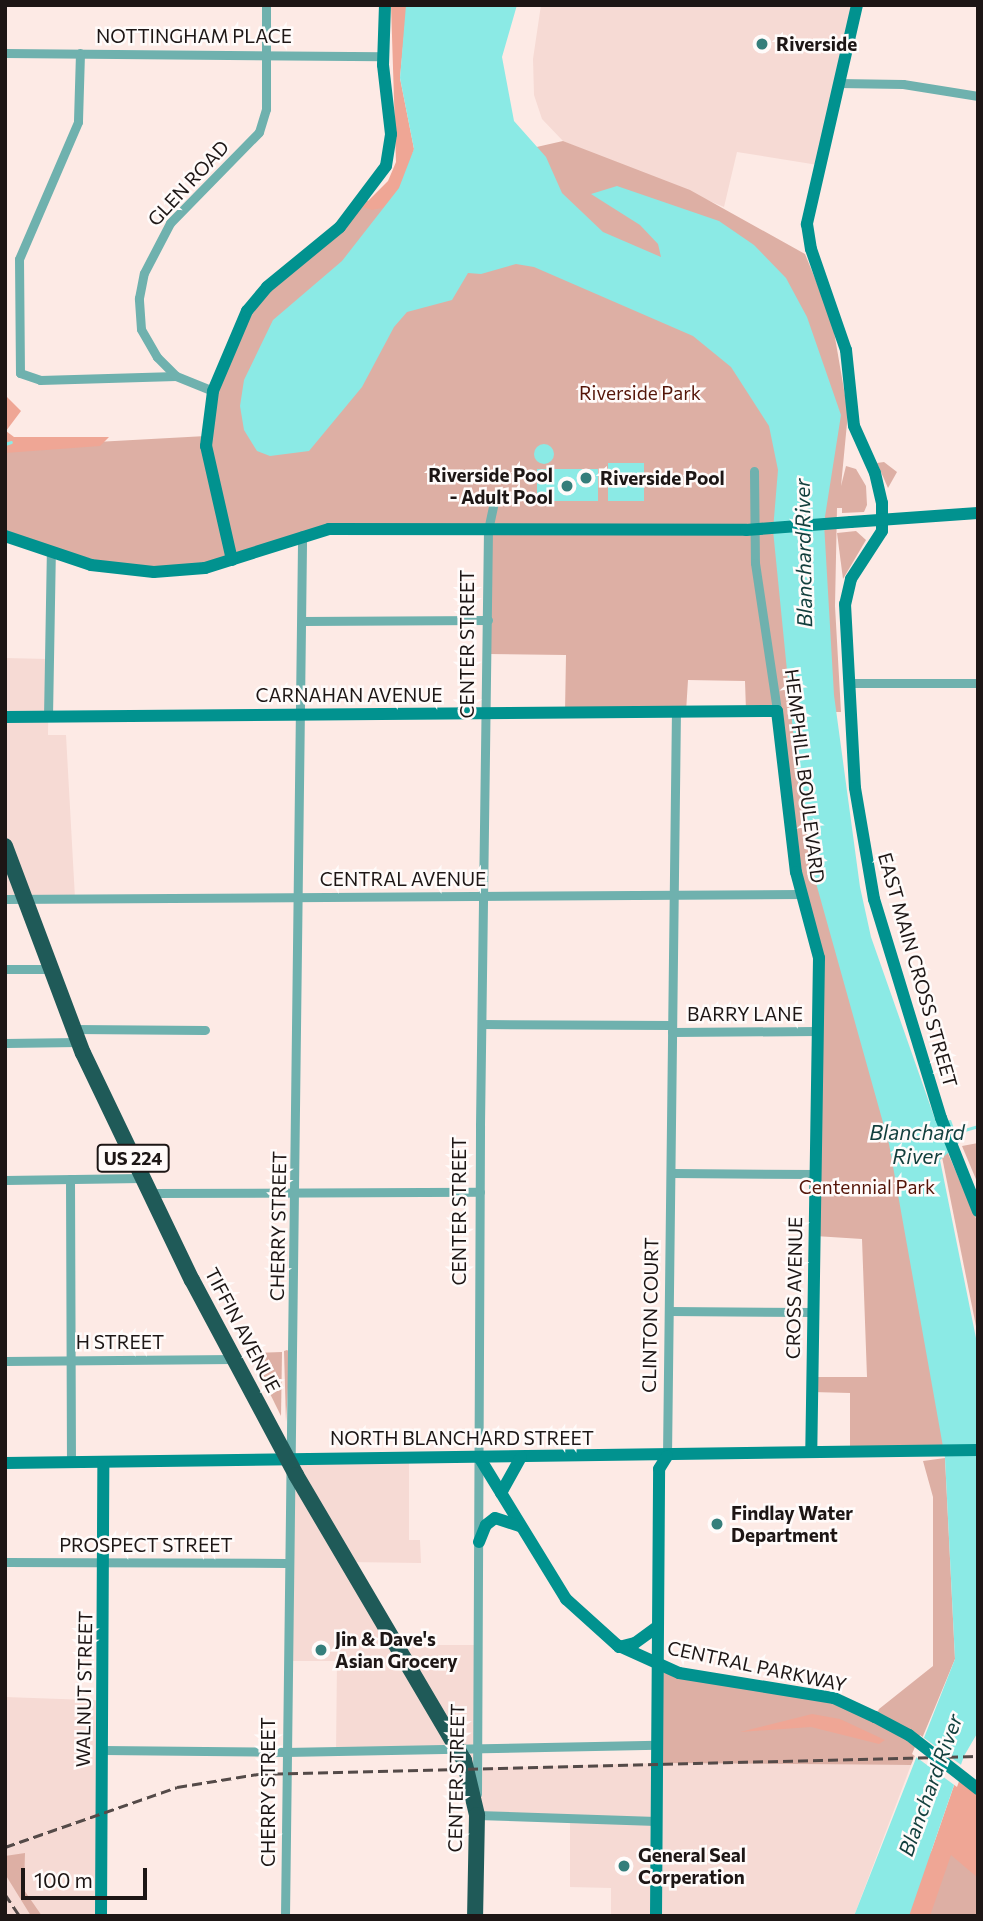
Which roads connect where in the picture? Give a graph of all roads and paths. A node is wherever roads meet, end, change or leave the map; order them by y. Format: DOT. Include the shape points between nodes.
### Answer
graph roads {
  1 [pos="266,5"];
  2 [pos="385,5"];
  3 [pos="857,5"];
  4 [pos="5,53"];
  5 [pos="80,53"];
  6 [pos="266,53"];
  7 [pos="383,56"];
  8 [pos="838,83"];
  9 [pos="978,96"];
  10 [pos="176,376"];
  11 [pos="213,391"];
  12 [pos="754,471"];
  13 [pos="492,506"];
  14 [pos="978,513"];
  15 [pos="882,519"];
  16 [pos="488,530"];
  17 [pos="302,535"];
  18 [pos="5,536"];
  19 [pos="51,553"];
  20 [pos="232,560"];
  21 [pos="488,620"];
  22 [pos="302,621"];
  23 [pos="849,682"];
  24 [pos="978,683"];
  25 [pos="777,711"];
  26 [pos="487,712"];
  27 [pos="676,712"];
  28 [pos="301,715"];
  29 [pos="5,717"];
  30 [pos="48,717"];
  31 [pos="5,846"];
  32 [pos="675,894"];
  33 [pos="800,894"];
  34 [pos="484,896"];
  35 [pos="299,897"];
  36 [pos="5,899"];
  37 [pos="25,899"];
  38 [pos="819,958"];
  39 [pos="5,969"];
  40 [pos="51,969"];
  41 [pos="482,1024"];
  42 [pos="672,1029"];
  43 [pos="205,1030"];
  44 [pos="817,1031"];
  45 [pos="76,1036"];
  46 [pos="5,1043"];
  47 [pos="671,1173"];
  48 [pos="816,1174"];
  49 [pos="142,1178"];
  50 [pos="69,1179"];
  51 [pos="5,1180"];
  52 [pos="296,1192"];
  53 [pos="480,1192"];
  54 [pos="150,1193"];
  55 [pos="978,1211"];
  56 [pos="669,1311"];
  57 [pos="813,1312"];
  58 [pos="234,1359"];
  59 [pos="71,1360"];
  60 [pos="5,1361"];
  61 [pos="978,1450"];
  62 [pos="811,1451"];
  63 [pos="667,1456"];
  64 [pos="479,1457"];
  65 [pos="521,1457"];
  66 [pos="288,1458"];
  67 [pos="103,1462"];
  68 [pos="5,1463"];
  69 [pos="71,1463"];
  70 [pos="501,1493"];
  71 [pos="520,1526"];
  72 [pos="479,1542"];
  73 [pos="5,1562"];
  74 [pos="104,1562"];
  75 [pos="287,1563"];
  76 [pos="657,1627"];
  77 [pos="619,1647"];
  78 [pos="657,1666"];
  79 [pos="657,1745"];
  80 [pos="458,1749"];
  81 [pos="478,1749"];
  82 [pos="103,1750"];
  83 [pos="285,1752"];
  84 [pos="978,1789"];
  85 [pos="477,1815"];
  86 [pos="656,1821"];
  87 [pos="101,1916"];
  88 [pos="285,1916"];
  89 [pos="475,1916"];
  90 [pos="656,1916"];
  1 -- 6 [label="street, GLEN ROAD"];
  2 -- 7 [label="main road"];
  3 -- 8 [label="main road, EAST MAIN CROSS STREET"];
  4 -- 5 [label="street, NOTTINGHAM PLACE"];
  5 -- 6 [label="street, NOTTINGHAM PLACE"];
  5 -- 10 [label="street" via="78,121 19,260 20,373 40,380"];
  6 -- 7 [label="street, NOTTINGHAM PLACE"];
  6 -- 10 [label="street, GLEN ROAD" via="266,109 259,132 170,223 144,274 139,298 141,329 157,357"];
  7 -- 11 [label="main road" via="391,134 383,173 340,227 267,287 247,311"];
  8 -- 9 [label="street" via="903,85"];
  8 -- 15 [label="main road, EAST MAIN CROSS STREET" via="810,201 808,236 842,331 854,426 879,484"];
  10 -- 11 [label="street"];
  11 -- 20 [label="main road" via="206,446"];
  12 -- 25 [label="street, HEMPHILL BOULEVARD" via="755,563"];
  13 -- 16 [label="street, CENTER STREET"];
  14 -- 15 [label="main road"];
  15 -- 16 [label="main road, bridge" via="746,530"];
  15 -- 23 [label="main road, EAST MAIN CROSS STREET" via="879,537 848,586"];
  16 -- 17 [label="main road" via="329,529"];
  16 -- 21 [label="street, CENTER STREET"];
  17 -- 20 [label="main road"];
  17 -- 22 [label="street, CHERRY STREET"];
  18 -- 19 [label="main road"];
  19 -- 20 [label="main road" via="141,572 192,570"];
  19 -- 30 [label="street"];
  21 -- 22 [label="street"];
  21 -- 26 [label="street, CENTER STREET"];
  22 -- 28 [label="street, CHERRY STREET"];
  23 -- 24 [label="street"];
  23 -- 55 [label="main road, EAST MAIN CROSS STREET" via="866,863 952,1150"];
  25 -- 27 [label="main road, CARNAHAN AVENUE"];
  25 -- 33 [label="main road, HEMPHILL BOULEVARD"];
  26 -- 27 [label="main road, CARNAHAN AVENUE"];
  26 -- 28 [label="main road, CARNAHAN AVENUE"];
  26 -- 34 [label="street, CENTER STREET"];
  27 -- 32 [label="street, CLINTON COURT"];
  28 -- 30 [label="main road, CARNAHAN AVENUE"];
  28 -- 35 [label="street, CHERRY STREET"];
  29 -- 30 [label="main road, CARNAHAN AVENUE"];
  31 -- 37 [label="highway, TIFFIN AVENUE / US 224"];
  32 -- 33 [label="street, CENTRAL AVENUE"];
  32 -- 34 [label="street, CENTRAL AVENUE"];
  32 -- 42 [label="street, CLINTON COURT"];
  33 -- 38 [label="main road, HEMPHILL BOULEVARD"];
  34 -- 35 [label="street, CENTRAL AVENUE"];
  34 -- 41 [label="street, CENTER STREET"];
  35 -- 37 [label="street, CENTRAL AVENUE"];
  35 -- 52 [label="street, CHERRY STREET"];
  36 -- 37 [label="street, CENTRAL AVENUE"];
  37 -- 40 [label="highway, TIFFIN AVENUE / US 224"];
  38 -- 44 [label="main road, CROSS AVENUE"];
  39 -- 40 [label="street"];
  40 -- 45 [label="highway, TIFFIN AVENUE / US 224"];
  41 -- 42 [label="street, BARRY LANE"];
  41 -- 53 [label="street, CENTER STREET"];
  42 -- 44 [label="street, BARRY LANE"];
  42 -- 47 [label="street, CLINTON COURT"];
  43 -- 45 [label="street"];
  44 -- 48 [label="main road, CROSS AVENUE"];
  45 -- 46 [label="street"];
  45 -- 49 [label="highway, TIFFIN AVENUE / US 224"];
  47 -- 48 [label="street"];
  47 -- 56 [label="street, CLINTON COURT"];
  48 -- 57 [label="main road, CROSS AVENUE"];
  49 -- 50 [label="street"];
  49 -- 54 [label="highway, TIFFIN AVENUE / US 224"];
  50 -- 51 [label="street"];
  50 -- 59 [label="street"];
  52 -- 53 [label="street"];
  52 -- 54 [label="street"];
  52 -- 66 [label="street, CHERRY STREET" via="294,1380"];
  53 -- 64 [label="street, CENTER STREET"];
  54 -- 58 [label="highway, TIFFIN AVENUE / US 224"];
  56 -- 57 [label="street"];
  56 -- 63 [label="street, CLINTON COURT"];
  57 -- 62 [label="main road, CROSS AVENUE"];
  58 -- 59 [label="street, H STREET"];
  58 -- 66 [label="highway, TIFFIN AVENUE / US 224"];
  59 -- 60 [label="street, H STREET"];
  59 -- 69 [label="street"];
  61 -- 62 [label="main road, NORTH BLANCHARD STREET"];
  62 -- 63 [label="main road, NORTH BLANCHARD STREET"];
  63 -- 65 [label="main road, NORTH BLANCHARD STREET"];
  63 -- 76 [label="main road, CLINTON COURT" via="659,1469"];
  64 -- 65 [label="main road, NORTH BLANCHARD STREET"];
  64 -- 66 [label="main road, NORTH BLANCHARD STREET"];
  64 -- 70 [label="main road, CENTRAL PARKWAY"];
  64 -- 72 [label="street, CENTER STREET"];
  65 -- 70 [label="main road"];
  66 -- 67 [label="main road, NORTH BLANCHARD STREET"];
  66 -- 75 [label="street, CHERRY STREET"];
  66 -- 80 [label="highway, TIFFIN AVENUE / US 224"];
  67 -- 69 [label="main road, NORTH BLANCHARD STREET"];
  67 -- 74 [label="main road, WALNUT STREET"];
  68 -- 69 [label="main road, NORTH BLANCHARD STREET"];
  70 -- 71 [label="main road, CENTRAL PARKWAY"];
  71 -- 72 [label="main road" via="495,1518 486,1525"];
  71 -- 77 [label="main road, CENTRAL PARKWAY" via="566,1599"];
  72 -- 81 [label="street, CENTER STREET"];
  73 -- 74 [label="street, PROSPECT STREET"];
  74 -- 75 [label="street, PROSPECT STREET"];
  74 -- 82 [label="main road, WALNUT STREET"];
  75 -- 83 [label="street, CHERRY STREET"];
  76 -- 77 [label="main road" via="635,1643"];
  76 -- 78 [label="main road, CLINTON COURT"];
  77 -- 78 [label="main road, CENTRAL PARKWAY"];
  78 -- 79 [label="main road, CLINTON COURT"];
  78 -- 84 [label="main road, CENTRAL PARKWAY, bridge" via="703,1678 834,1698 909,1735"];
  79 -- 81 [label="street"];
  79 -- 86 [label="main road, CLINTON COURT"];
  80 -- 81 [label="street"];
  80 -- 83 [label="street"];
  80 -- 85 [label="highway, TIFFIN AVENUE / US 224" via="472,1783"];
  81 -- 85 [label="street, CENTER STREET"];
  82 -- 83 [label="street"];
  82 -- 87 [label="main road, WALNUT STREET"];
  83 -- 88 [label="street, CHERRY STREET"];
  85 -- 86 [label="street"];
  85 -- 89 [label="highway, CENTER STREET / US 224"];
  86 -- 90 [label="main road, CLINTON COURT"];
}
